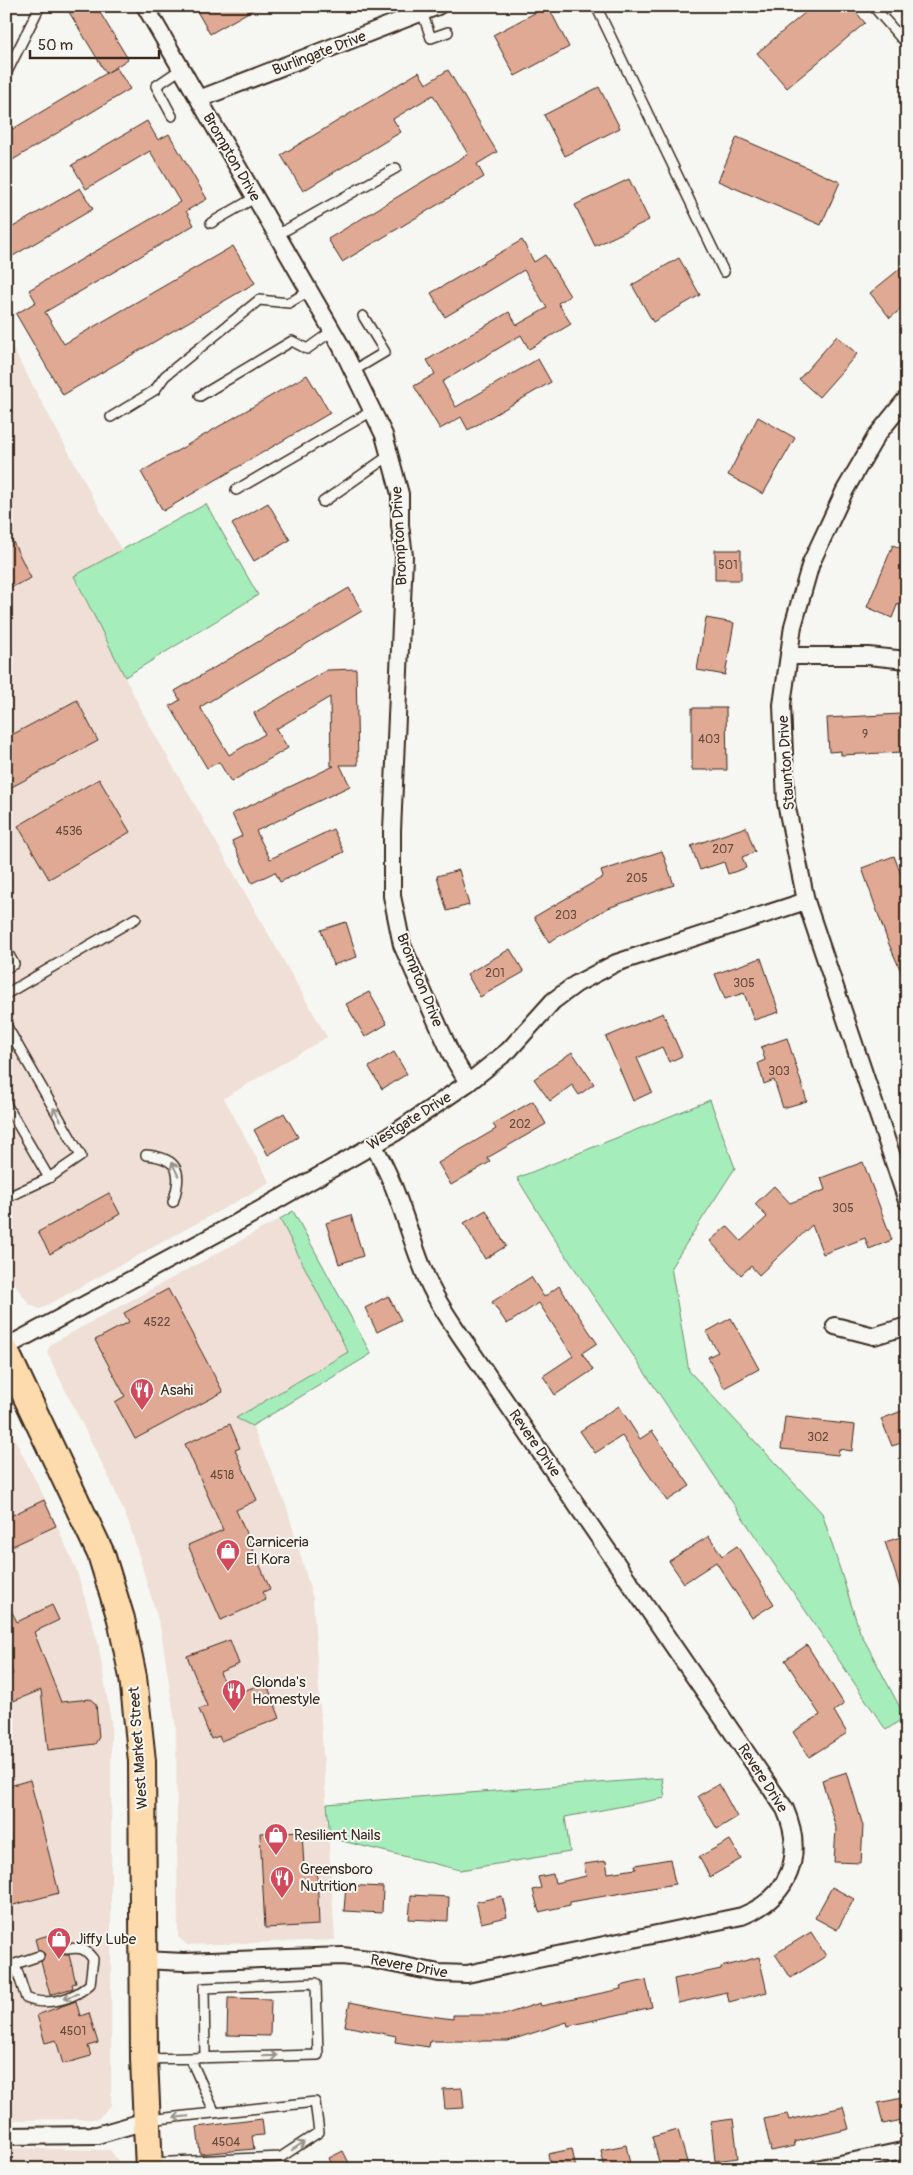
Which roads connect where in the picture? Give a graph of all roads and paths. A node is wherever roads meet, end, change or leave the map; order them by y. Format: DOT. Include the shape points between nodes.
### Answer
graph roads {
  1 [pos="40,6"];
  2 [pos="145,6"];
  3 [pos="596,6"];
  4 [pos="873,6"];
  5 [pos="430,9"];
  6 [pos="448,32"];
  7 [pos="901,38"];
  8 [pos="181,69"];
  9 [pos="6,74"];
  10 [pos="200,99"];
  11 [pos="172,116"];
  12 [pos="396,168"];
  13 [pos="256,197"];
  14 [pos="211,223"];
  15 [pos="277,235"];
  16 [pos="724,272"];
  17 [pos="309,291"];
  18 [pos="363,316"];
  19 [pos="332,331"];
  20 [pos="353,371"];
  21 [pos="200,396"];
  22 [pos="907,398"];
  23 [pos="372,411"];
  24 [pos="111,417"];
  25 [pos="390,455"];
  26 [pos="236,490"];
  27 [pos="323,502"];
  28 [pos="791,656"];
  29 [pos="907,660"];
  30 [pos="806,901"];
  31 [pos="136,918"];
  32 [pos="6,950"];
  33 [pos="6,968"];
  34 [pos="6,994"];
  35 [pos="6,1025"];
  36 [pos="468,1084"];
  37 [pos="6,1104"];
  38 [pos="374,1145"];
  39 [pos="146,1155"];
  40 [pos="49,1178"];
  41 [pos="6,1198"];
  42 [pos="907,1201"];
  43 [pos="173,1202"];
  44 [pos="835,1326"];
  45 [pos="907,1326"];
  46 [pos="6,1347"];
  47 [pos="6,1353"];
  48 [pos="67,1949"];
  49 [pos="39,1956"];
  50 [pos="143,1960"];
  51 [pos="190,2058"];
  52 [pos="205,2058"];
  53 [pos="144,2059"];
  54 [pos="215,2113"];
  55 [pos="146,2120"];
  56 [pos="6,2136"];
  57 [pos="907,2150"];
  58 [pos="148,2166"];
  59 [pos="816,2169"];
  1 -- 9 [label="lane"];
  2 -- 8 [label="street, Brompton Drive"];
  3 -- 16 [label="lane"];
  4 -- 7 [label="lane"];
  5 -- 6 [label="lane" via="426,40"];
  5 -- 10 [label="street, Burlingate Drive"];
  8 -- 10 [label="street, Brompton Drive"];
  8 -- 11 [label="lane" via="156,86"];
  10 -- 13 [label="street, Brompton Drive"];
  12 -- 15 [label="lane"];
  13 -- 14 [label="lane"];
  13 -- 15 [label="street, Brompton Drive"];
  15 -- 17 [label="street, Brompton Drive"];
  17 -- 19 [label="street, Brompton Drive"];
  17 -- 24 [label="lane" via="290,303 260,300 165,376 155,390"];
  18 -- 20 [label="lane" via="385,352"];
  19 -- 20 [label="street, Brompton Drive"];
  19 -- 21 [label="lane" via="307,349 292,341"];
  20 -- 23 [label="street, Brompton Drive"];
  22 -- 28 [label="street, Staunton Drive" via="872,443 844,490 811,562 793,626"];
  23 -- 25 [label="street, Brompton Drive"];
  23 -- 26 [label="lane"];
  25 -- 27 [label="lane"];
  25 -- 36 [label="street, Brompton Drive" via="400,494 404,556 392,896 402,945"];
  28 -- 29 [label="street" via="868,656"];
  28 -- 30 [label="street, Staunton Drive" via="782,705 786,803"];
  30 -- 36 [label="street, Westgate Drive" via="616,963 576,984 553,1001 509,1050"];
  30 -- 42 [label="street, Staunton Drive"];
  31 -- 34 [label="lane"];
  32 -- 33 [label="lane" via="14,964"];
  40 -- 35 [label="lane, one-way" via="81,1156"];
  36 -- 38 [label="street, Westgate Drive"];
  37 -- 40 [label="lane"];
  38 -- 46 [label="street, Westgate Drive"];
  38 -- 50 [label="street, Revere Drive" via="389,1172 427,1279 446,1313 785,1809 792,1824 794,1843 790,1872 767,1902 742,1916 466,1974 439,1973 342,1956 184,1962"];
  43 -- 39 [label="lane, one-way" via="178,1187 176,1167 161,1156"];
  40 -- 41 [label="lane"];
  44 -- 45 [label="street" via="874,1336"];
  47 -- 50 [label="main road, West Market Street" via="101,1554 127,1642 141,1741"];
  48 -- 49 [label="lane, one-way" via="78,1947 86,1950 93,1959 90,1984 80,1994 62,1999 44,2002 26,1998 15,1964"];
  50 -- 53 [label="main road, West Market Street"];
  51 -- 52 [label="lane"];
  51 -- 53 [label="lane"];
  51 -- 54 [label="lane"];
  52 -- 52 [label="lane, one-way" via="318,2055 316,1983 204,1988"];
  53 -- 55 [label="main road, West Market Street"];
  54 -- 55 [label="lane, one-way"];
  58 -- 54 [label="lane, one-way" via="281,2158 318,2132 315,2102"];
  55 -- 56 [label="street" via="97,2134"];
  55 -- 58 [label="main road, West Market Street"];
  57 -- 59 [label="street"];
}
